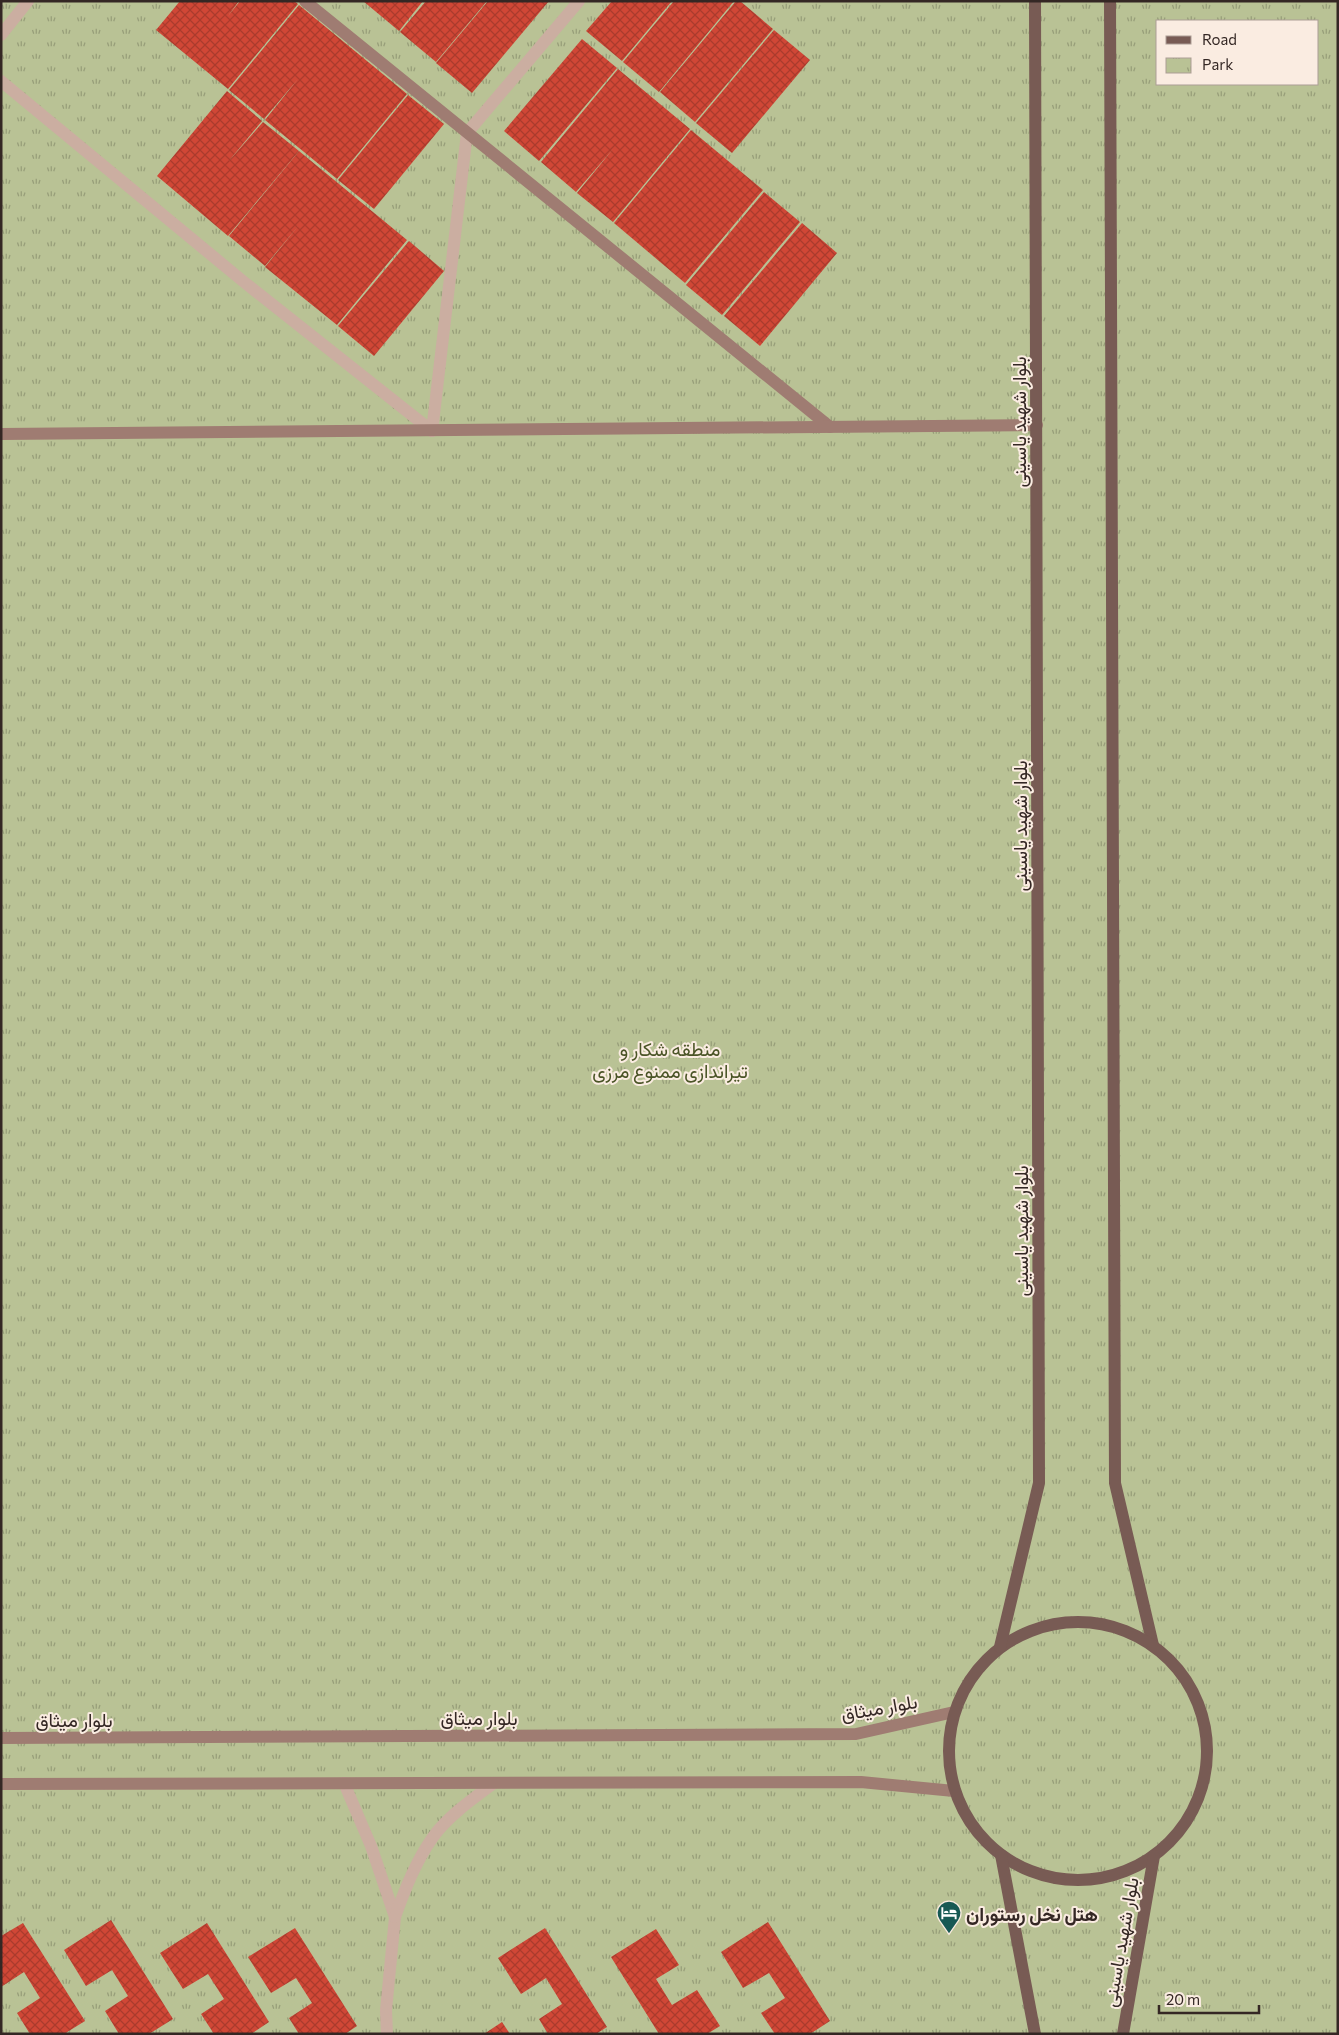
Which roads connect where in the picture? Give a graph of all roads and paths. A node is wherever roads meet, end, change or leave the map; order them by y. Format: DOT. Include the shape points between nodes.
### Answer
graph roads {
  1 [pos="28,1"];
  2 [pos="305,1"];
  3 [pos="579,1"];
  4 [pos="1035,1"];
  5 [pos="1110,1"];
  6 [pos="1,35"];
  7 [pos="1,81"];
  8 [pos="467,133"];
  9 [pos="1037,425"];
  10 [pos="830,427"];
  11 [pos="432,431"];
  12 [pos="1,434"];
  13 [pos="1153,1645"];
  14 [pos="1000,1647"];
  15 [pos="954,1712"];
  16 [pos="1,1738"];
  17 [pos="344,1783"];
  18 [pos="494,1783"];
  19 [pos="1,1784"];
  20 [pos="954,1791"];
  21 [pos="1002,1855"];
  22 [pos="1154,1856"];
  23 [pos="395,1916"];
  24 [pos="387,2034"];
  25 [pos="1035,2034"];
  26 [pos="1123,2034"];
  1 -- 6 [label="street"];
  2 -- 8 [label="street"];
  3 -- 8 [label="street"];
  4 -- 9 [label="main road, بلوار شهید یاسینی"];
  5 -- 13 [label="main road" via="1115,1483"];
  7 -- 11 [label="street" via="244,282"];
  8 -- 10 [label="street"];
  8 -- 11 [label="street"];
  9 -- 10 [label="street"];
  9 -- 14 [label="main road, بلوار شهید یاسینی" via="1039,1483"];
  10 -- 11 [label="street"];
  11 -- 12 [label="street"];
  13 -- 14 [label="main road" via="1116,1627 1076,1621 1036,1628"];
  13 -- 22 [label="main road" via="1182,1674 1201,1710 1208,1750 1202,1791 1183,1828"];
  14 -- 15 [label="main road" via="972,1676"];
  15 -- 16 [label="street, بلوار میثاق" via="856,1734"];
  15 -- 20 [label="main road" via="948,1752"];
  17 -- 18 [label="street"];
  17 -- 19 [label="street"];
  17 -- 23 [label="street" via="371,1846"];
  18 -- 20 [label="street" via="861,1782"];
  18 -- 23 [label="street" via="466,1804 434,1836 409,1879"];
  20 -- 21 [label="main road" via="973,1827"];
  21 -- 22 [label="main road" via="1038,1874 1078,1881 1118,1875"];
  21 -- 25 [label="main road"];
  22 -- 26 [label="main road, بلوار شهید یاسینی"];
  23 -- 24 [label="street" via="386,2010"];
}
